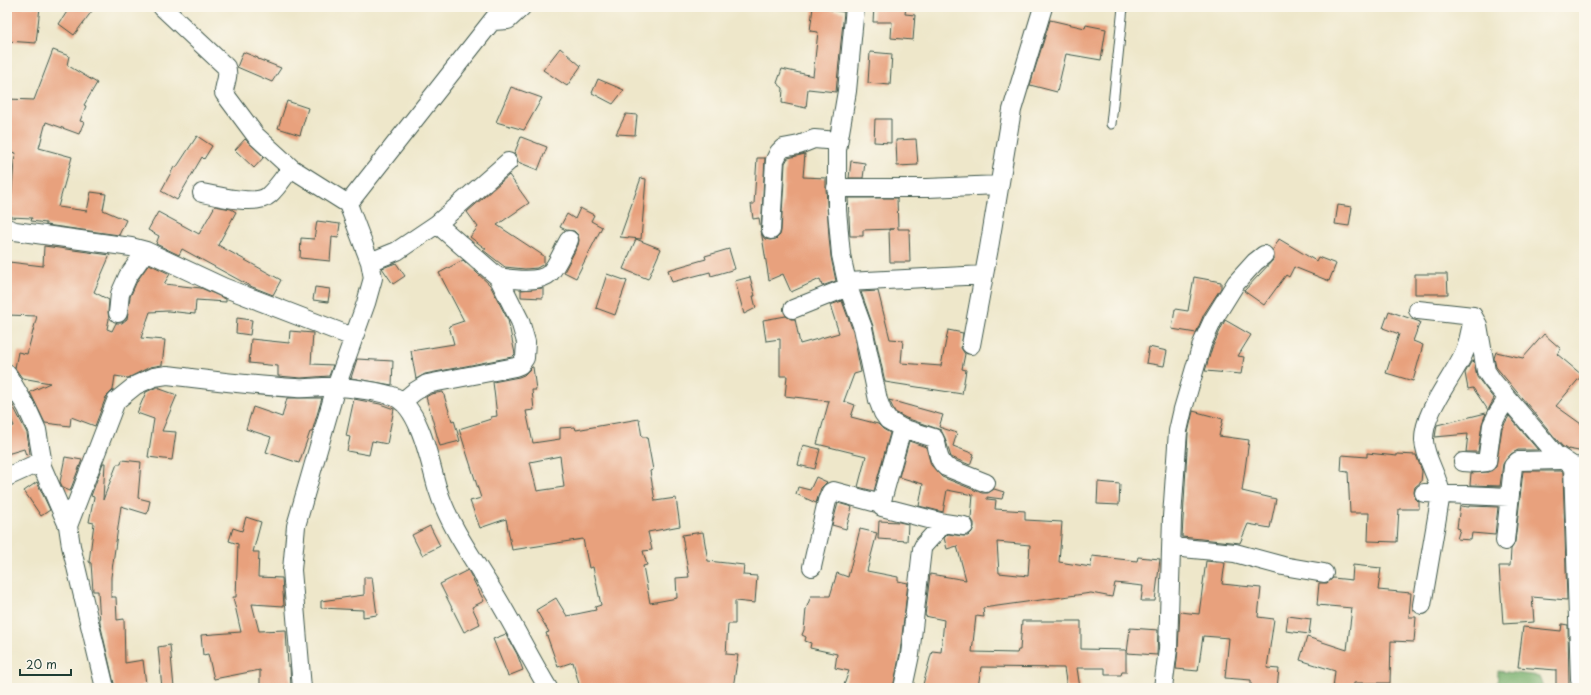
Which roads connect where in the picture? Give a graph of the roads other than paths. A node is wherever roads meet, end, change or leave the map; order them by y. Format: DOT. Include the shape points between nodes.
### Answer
graph roads {
  1 [pos="162,7"];
  2 [pos="522,7"];
  3 [pos="855,7"];
  4 [pos="1042,7"];
  5 [pos="1124,7"];
  6 [pos="498,14"];
  7 [pos="1111,124"];
  8 [pos="838,141"];
  9 [pos="508,162"];
  10 [pos="291,168"];
  11 [pos="1000,185"];
  12 [pos="836,188"];
  13 [pos="202,194"];
  14 [pos="348,204"];
  15 [pos="437,224"];
  16 [pos="7,228"];
  17 [pos="771,230"];
  18 [pos="569,240"];
  19 [pos="146,251"];
  20 [pos="1264,255"];
  21 [pos="370,262"];
  22 [pos="984,275"];
  23 [pos="498,277"];
  24 [pos="848,284"];
  25 [pos="792,309"];
  26 [pos="1418,310"];
  27 [pos="118,313"];
  28 [pos="1473,316"];
  29 [pos="353,337"];
  30 [pos="971,345"];
  31 [pos="7,374"];
  32 [pos="336,387"];
  33 [pos="1507,399"];
  34 [pos="402,402"];
  35 [pos="902,428"];
  36 [pos="40,462"];
  37 [pos="1463,462"];
  38 [pos="1573,464"];
  39 [pos="7,477"];
  40 [pos="986,483"];
  41 [pos="1432,493"];
  42 [pos="1509,497"];
  43 [pos="881,504"];
  44 [pos="944,523"];
  45 [pos="68,526"];
  46 [pos="964,526"];
  47 [pos="1505,542"];
  48 [pos="1172,547"];
  49 [pos="812,567"];
  50 [pos="1324,573"];
  51 [pos="1422,605"];
  52 [pos="1584,682"];
  53 [pos="105,688"];
  54 [pos="302,688"];
  55 [pos="548,688"];
  56 [pos="903,688"];
  57 [pos="1163,688"];
  1 -- 10 [label="street" via="226,67 228,74 224,93 256,136"];
  2 -- 6 [label="street" via="508,20"];
  3 -- 8 [label="street" via="848,92"];
  4 -- 11 [label="street" via="1012,110"];
  5 -- 7 [label="lane"];
  6 -- 14 [label="street"];
  8 -- 12 [label="street"];
  8 -- 17 [label="street" via="814,139 784,148 779,152 775,160"];
  9 -- 15 [label="street"];
  10 -- 13 [label="street" via="264,199 226,198"];
  10 -- 14 [label="street"];
  11 -- 12 [label="street"];
  11 -- 22 [label="street"];
  12 -- 24 [label="street" via="841,255"];
  14 -- 21 [label="street"];
  15 -- 21 [label="street" via="397,251"];
  15 -- 23 [label="street"];
  16 -- 19 [label="street"];
  18 -- 23 [label="street" via="550,274 532,280"];
  19 -- 27 [label="street" via="126,280 120,294"];
  19 -- 29 [label="street" via="223,287"];
  20 -- 48 [label="street" via="1236,283 1213,320 1202,344 1178,431"];
  21 -- 29 [label="street" via="373,278"];
  22 -- 24 [label="street"];
  22 -- 30 [label="street"];
  23 -- 34 [label="street" via="520,321 526,342 523,362 515,367 427,384"];
  24 -- 25 [label="street"];
  24 -- 35 [label="street" via="863,328 881,406 888,420"];
  26 -- 28 [label="street"];
  28 -- 33 [label="street" via="1478,325 1486,371"];
  28 -- 41 [label="street" via="1464,354 1430,414 1425,431 1424,442 1438,479"];
  29 -- 32 [label="street"];
  31 -- 36 [label="street" via="37,430 42,459"];
  32 -- 34 [label="street" via="388,394"];
  32 -- 45 [label="street" via="298,389 167,375 154,377 136,385 116,401"];
  32 -- 54 [label="street" via="296,526 292,570"];
  33 -- 37 [label="street" via="1492,425 1487,462"];
  33 -- 38 [label="street" via="1554,454"];
  34 -- 55 [label="street" via="416,421 451,520"];
  35 -- 40 [label="street" via="934,438 941,463"];
  35 -- 43 [label="street"];
  36 -- 39 [label="street"];
  36 -- 45 [label="street"];
  38 -- 42 [label="street" via="1515,462"];
  38 -- 52 [label="street" via="1580,679"];
  41 -- 42 [label="street"];
  41 -- 51 [label="street"];
  42 -- 47 [label="street"];
  43 -- 44 [label="street" via="882,507"];
  43 -- 49 [label="street" via="831,492"];
  44 -- 46 [label="street"];
  44 -- 56 [label="street" via="922,549 910,655"];
  45 -- 53 [label="street"];
  48 -- 50 [label="street" via="1235,553 1283,566"];
  48 -- 57 [label="street" via="1167,662"];
}
